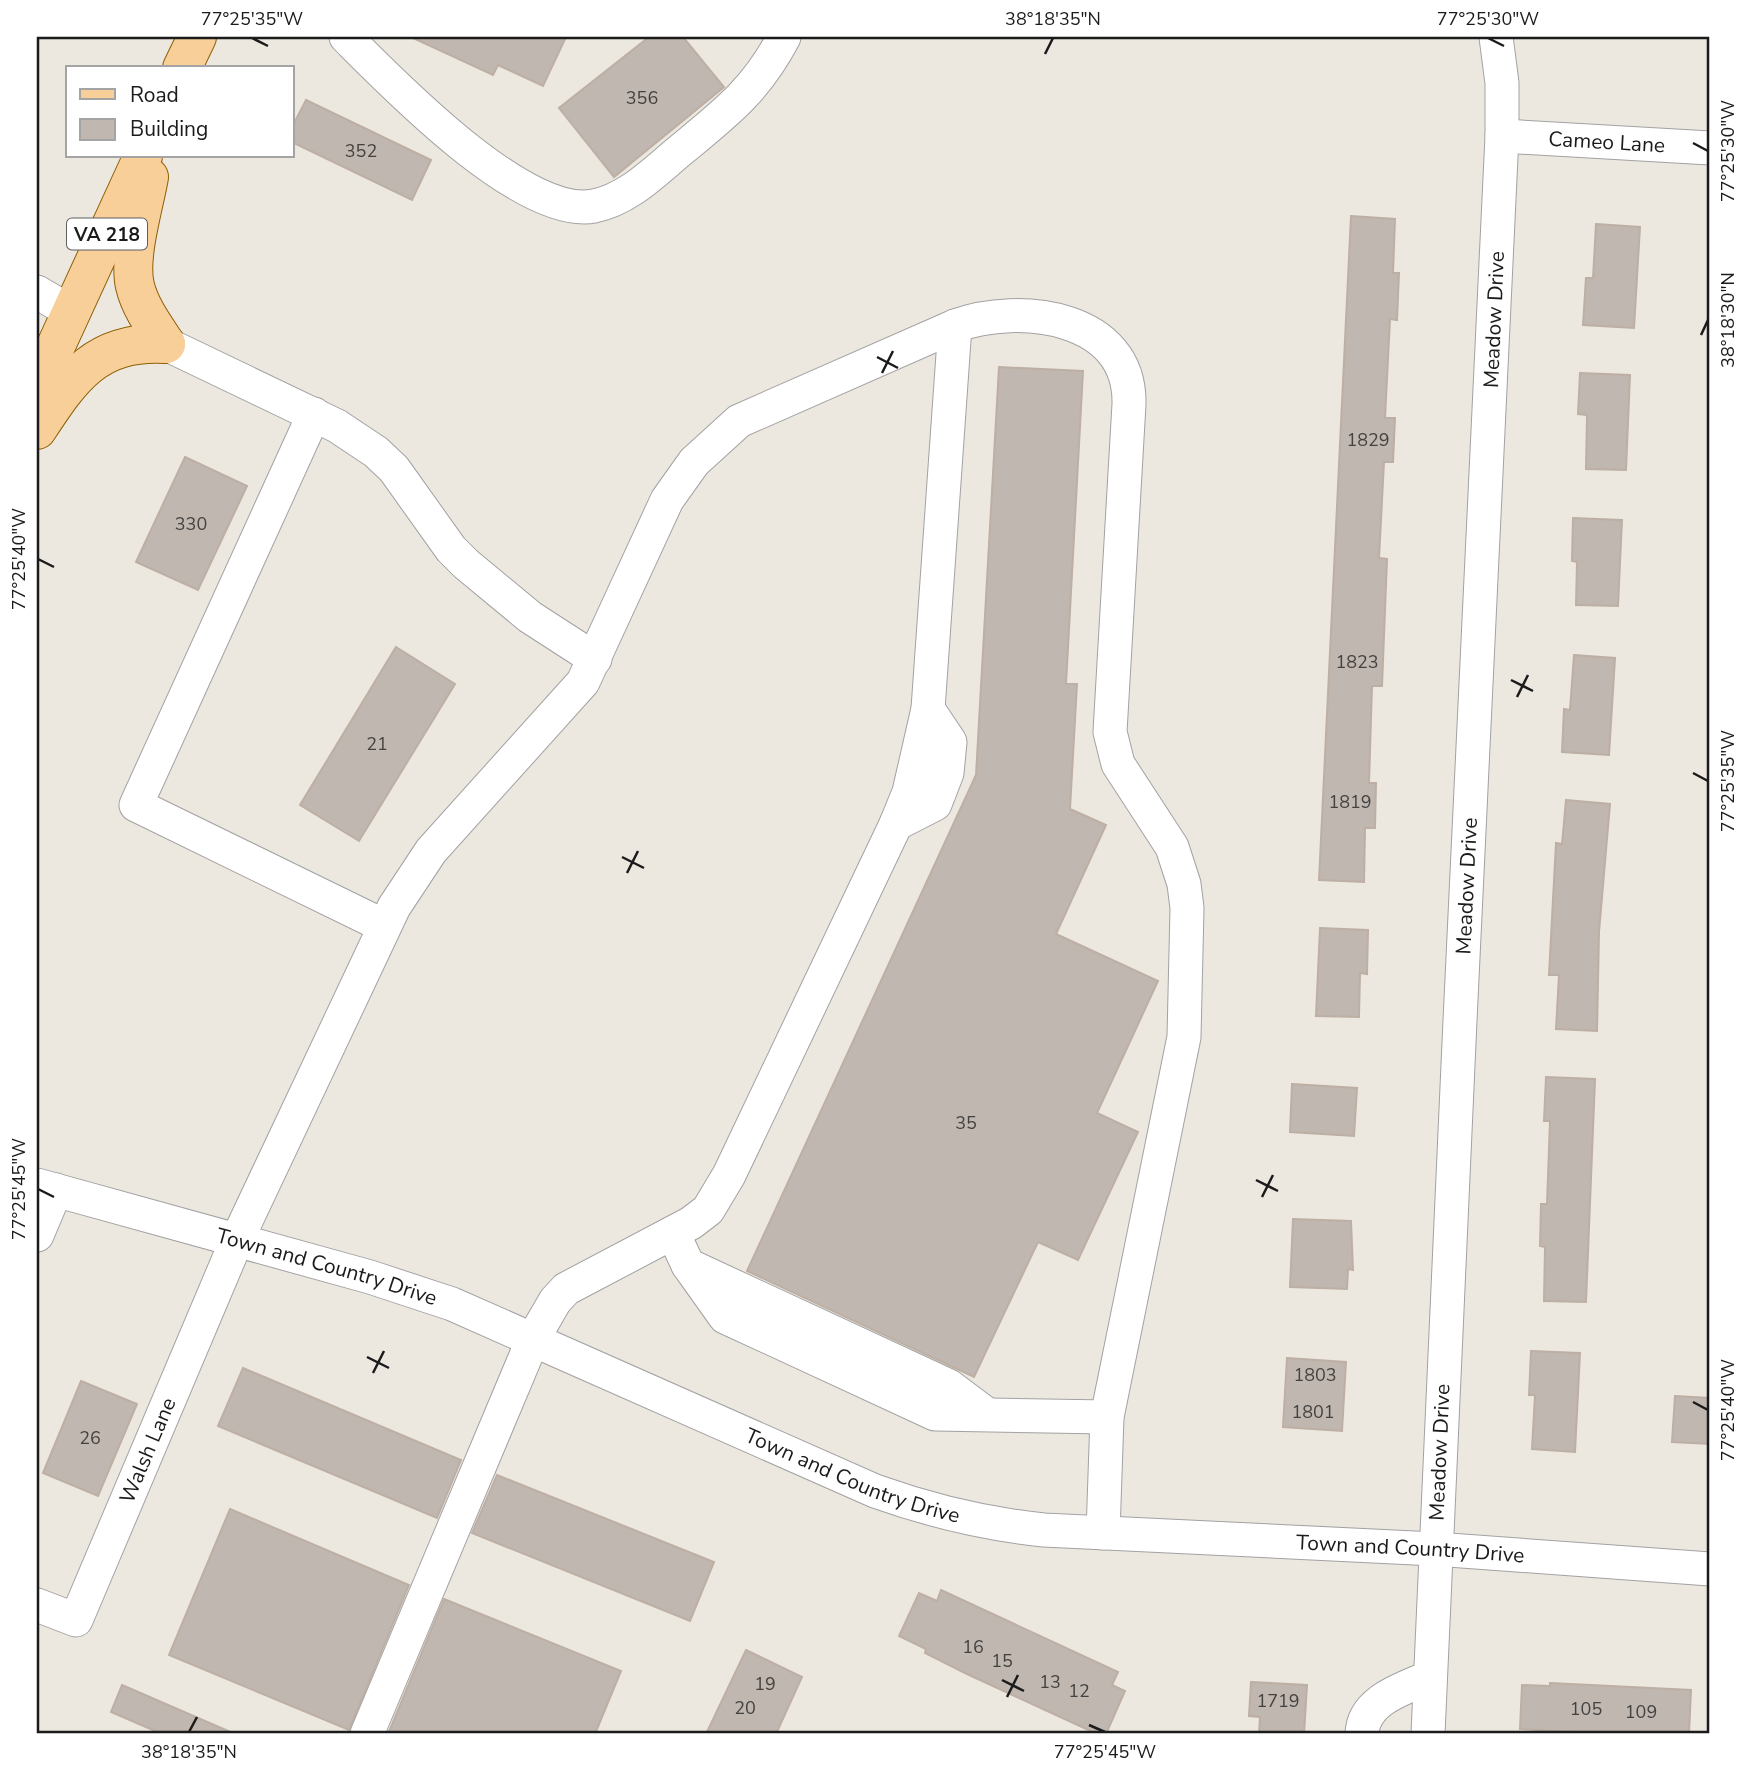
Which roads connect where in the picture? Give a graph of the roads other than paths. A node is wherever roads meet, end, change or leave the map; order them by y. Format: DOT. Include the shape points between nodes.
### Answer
graph roads {
  1 [pos="197,37"];
  2 [pos="346,37"];
  3 [pos="784,37"];
  4 [pos="1496,37"];
  5 [pos="183,66"];
  6 [pos="1502,136"];
  7 [pos="1710,148"];
  8 [pos="142,158"];
  9 [pos="153,158"];
  10 [pos="37,292"];
  11 [pos="71,312"];
  12 [pos="955,326"];
  13 [pos="166,344"];
  14 [pos="37,387"];
  15 [pos="314,414"];
  16 [pos="37,430"];
  17 [pos="595,659"];
  18 [pos="384,926"];
  19 [pos="46,1187"];
  20 [pos="673,1233"];
  21 [pos="37,1235"];
  22 [pos="236,1242"];
  23 [pos="533,1339"];
  24 [pos="1107,1417"];
  25 [pos="1103,1533"];
  26 [pos="1435,1549"];
  27 [pos="1710,1569"];
  28 [pos="37,1605"];
  29 [pos="1430,1677"];
  30 [pos="367,1734"];
  31 [pos="1362,1734"];
  32 [pos="1427,1734"];
  1 -- 5 [label="main road"];
  2 -- 3 [label="street" via="491,167 551,200 591,206 634,189 736,104 755,85"];
  4 -- 6 [label="street, Meadow Drive"];
  6 -- 7 [label="street, Cameo Lane"];
  6 -- 26 [label="street, Meadow Drive"];
  8 -- 11 [label="main road, VA 218"];
  9 -- 13 [label="main road" via="134,284"];
  10 -- 11 [label="street"];
  11 -- 14 [label="main road, VA 218"];
  12 -- 17 [label="street" via="820,383 723,432 667,500"];
  12 -- 20 [label="street" via="929,709 909,792 720,1191 701,1217"];
  12 -- 24 [label="street" via="983,317 1035,317 1079,326 1115,353 1130,389 1110,732 1118,764 1172,847 1179,867 1186,896 1184,1037"];
  13 -- 15 [label="street"];
  13 -- 16 [label="main road" via="127,346 92,360 63,391"];
  15 -- 17 [label="street" via="355,436 385,461 451,548 493,588"];
  15 -- 18 [label="street" via="136,805"];
  17 -- 18 [label="street" via="569,699 431,851"];
  18 -- 22 [label="street"];
  19 -- 21 [label="street"];
  19 -- 22 [label="street, Town and Country Drive"];
  20 -- 23 [label="street" via="566,1289"];
  20 -- 24 [label="street" via="688,1265 949,1385 985,1413"];
  22 -- 23 [label="street, Town and Country Drive" via="370,1277 452,1304"];
  22 -- 28 [label="street, Walsh Lane" via="76,1620"];
  23 -- 25 [label="street, Town and Country Drive" via="875,1491 922,1507 995,1525"];
  23 -- 30 [label="street"];
  24 -- 25 [label="street"];
  25 -- 26 [label="street, Town and Country Drive"];
  26 -- 27 [label="street, Town and Country Drive"];
  26 -- 29 [label="street, Meadow Drive"];
  29 -- 31 [label="street" via="1380,1700 1362,1723"];
  29 -- 32 [label="street, Meadow Drive"];
}
